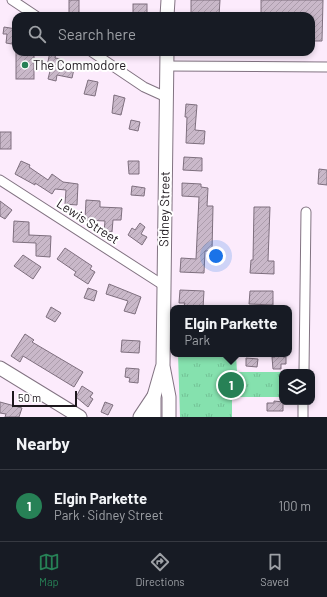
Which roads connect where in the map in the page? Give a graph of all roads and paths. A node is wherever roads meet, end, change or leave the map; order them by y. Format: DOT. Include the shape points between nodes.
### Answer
graph roads {
  1 [pos="12,0"];
  2 [pos="168,0"];
  3 [pos="30,12"];
  4 [pos="168,12"];
  5 [pos="98,56"];
  6 [pos="167,56"];
  7 [pos="166,66"];
  8 [pos="327,67"];
  9 [pos="166,97"];
  10 [pos="0,180"];
  11 [pos="306,212"];
  12 [pos="163,284"];
  13 [pos="163,366"];
  14 [pos="0,368"];
  15 [pos="304,369"];
  16 [pos="154,396"];
  17 [pos="303,405"];
  18 [pos="80,417"];
  19 [pos="140,417"];
  20 [pos="154,417"];
  21 [pos="169,417"];
  22 [pos="303,417"];
  1 -- 3 [label="street"];
  2 -- 4 [label="main road"];
  5 -- 9 [label="street" via="144,87"];
  6 -- 7 [label="main road, Sidney Street"];
  7 -- 8 [label="street"];
  7 -- 9 [label="main road, Sidney Street"];
  9 -- 12 [label="main road, Sidney Street"];
  10 -- 12 [label="street, Lewis Street"];
  11 -- 15 [label="street"];
  12 -- 13 [label="main road, Sidney Street"];
  13 -- 16 [label="main road, Sidney Street"];
  13 -- 21 [label="main road, Sidney Street" via="169,397"];
  14 -- 18 [label="main road"];
  16 -- 19 [label="main road"];
  16 -- 20 [label="main road, Sidney Street"];
  17 -- 22 [label="street"];
}
